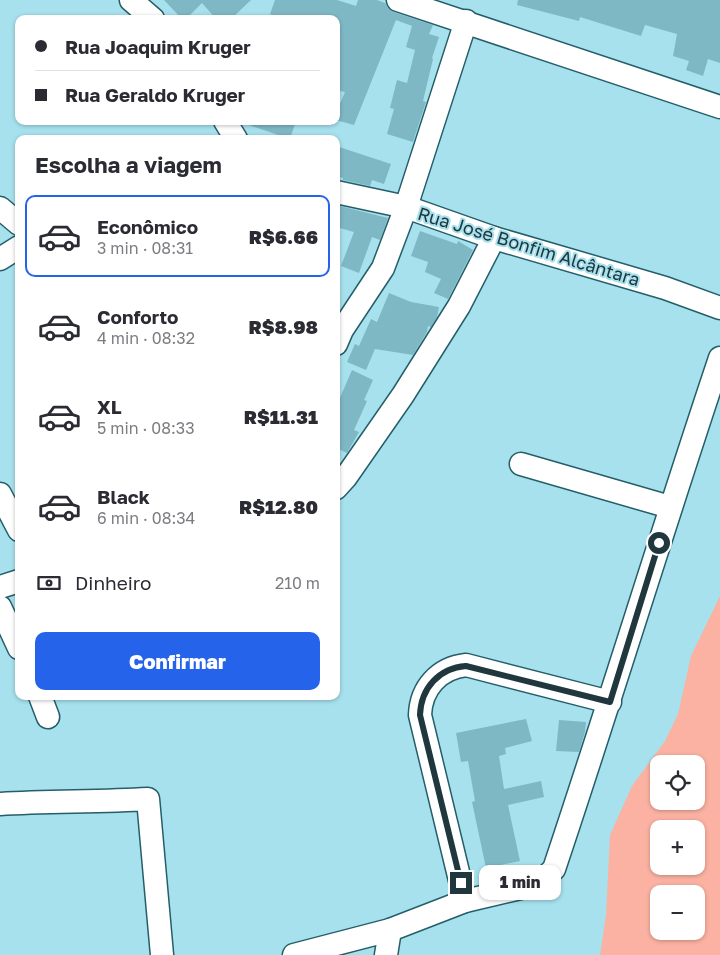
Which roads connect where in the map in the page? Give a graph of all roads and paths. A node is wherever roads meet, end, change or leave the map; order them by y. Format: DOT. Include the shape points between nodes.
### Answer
graph roads {
  1 [pos="131,0"];
  2 [pos="398,0"];
  3 [pos="148,15"];
  4 [pos="466,22"];
  5 [pos="720,107"];
  6 [pos="340,193"];
  7 [pos="406,207"];
  8 [pos="0,208"];
  9 [pos="15,221"];
  10 [pos="494,238"];
  11 [pos="15,250"];
  12 [pos="0,259"];
  13 [pos="720,308"];
  14 [pos="340,335"];
  15 [pos="720,358"];
  16 [pos="521,464"];
  17 [pos="340,484"];
  18 [pos="0,494"];
  19 [pos="670,508"];
  20 [pos="15,522"];
  21 [pos="15,582"];
  22 [pos="0,588"];
  23 [pos="0,607"];
  24 [pos="15,639"];
  25 [pos="42,700"];
  26 [pos="610,702"];
  27 [pos="48,717"];
  28 [pos="0,804"];
  29 [pos="465,901"];
  30 [pos="390,930"];
  31 [pos="162,955"];
  32 [pos="294,955"];
  33 [pos="386,955"];
  1 -- 3 [label="street"];
  2 -- 4 [label="street"];
  4 -- 5 [label="street"];
  4 -- 7 [label="street"];
  6 -- 7 [label="street, Rua José Bonfim Alcântara"];
  7 -- 10 [label="street, Rua José Bonfim Alcântara"];
  7 -- 14 [label="street" via="383,268"];
  8 -- 9 [label="street"];
  10 -- 13 [label="street, Rua José Bonfim Alcântara" via="665,288"];
  10 -- 17 [label="street" via="459,306 408,387"];
  11 -- 12 [label="street"];
  15 -- 19 [label="street"];
  16 -- 19 [label="street"];
  18 -- 20 [label="street"];
  19 -- 26 [label="street"];
  21 -- 22 [label="street"];
  23 -- 24 [label="street"];
  25 -- 27 [label="street"];
  26 -- 29 [label="street" via="554,869 538,884"];
  26 -- 29 [label="street" via="466,666 447,670 430,683 420,705 420,715"];
  28 -- 31 [label="street" via="148,799"];
  29 -- 30 [label="street"];
  30 -- 32 [label="street"];
  30 -- 33 [label="street"];
}
